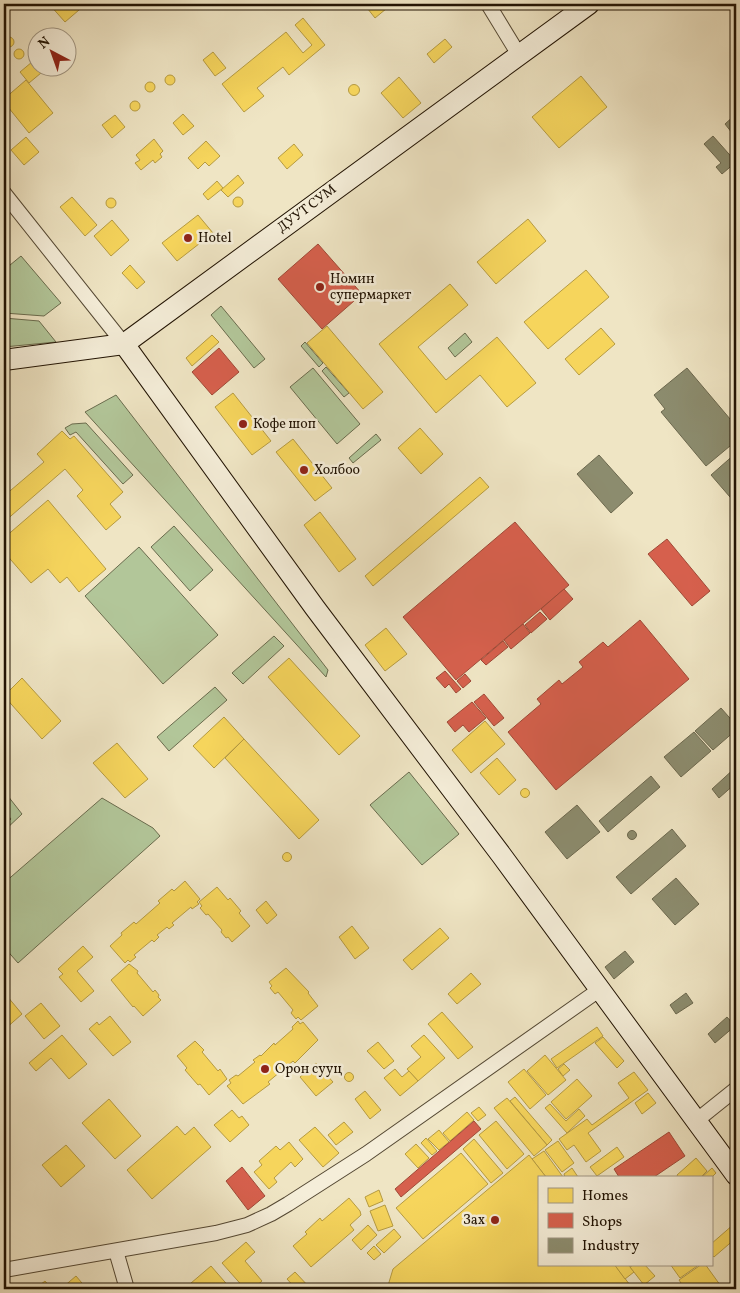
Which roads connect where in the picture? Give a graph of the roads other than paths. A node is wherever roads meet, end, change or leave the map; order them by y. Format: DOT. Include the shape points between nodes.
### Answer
graph roads {
  1 [pos="488,4"];
  2 [pos="589,4"];
  3 [pos="519,55"];
  4 [pos="4,194"];
  5 [pos="124,344"];
  6 [pos="4,360"];
  7 [pos="599,990"];
  8 [pos="736,1089"];
  9 [pos="696,1121"];
  10 [pos="736,1175"];
  11 [pos="116,1251"];
  12 [pos="4,1270"];
  13 [pos="127,1289"];
  1 -- 3 [label="street"];
  2 -- 3 [label="street, ДУУТ СУМ"];
  3 -- 5 [label="street, ДУУТ СУМ"];
  4 -- 5 [label="street"];
  5 -- 6 [label="street, ДУУТ СУМ"];
  5 -- 7 [label="street" via="315,608"];
  7 -- 9 [label="street"];
  7 -- 11 [label="street" via="366,1154 271,1214 247,1225 216,1233"];
  8 -- 9 [label="street"];
  9 -- 10 [label="street"];
  11 -- 12 [label="street"];
  11 -- 13 [label="street"];
}
